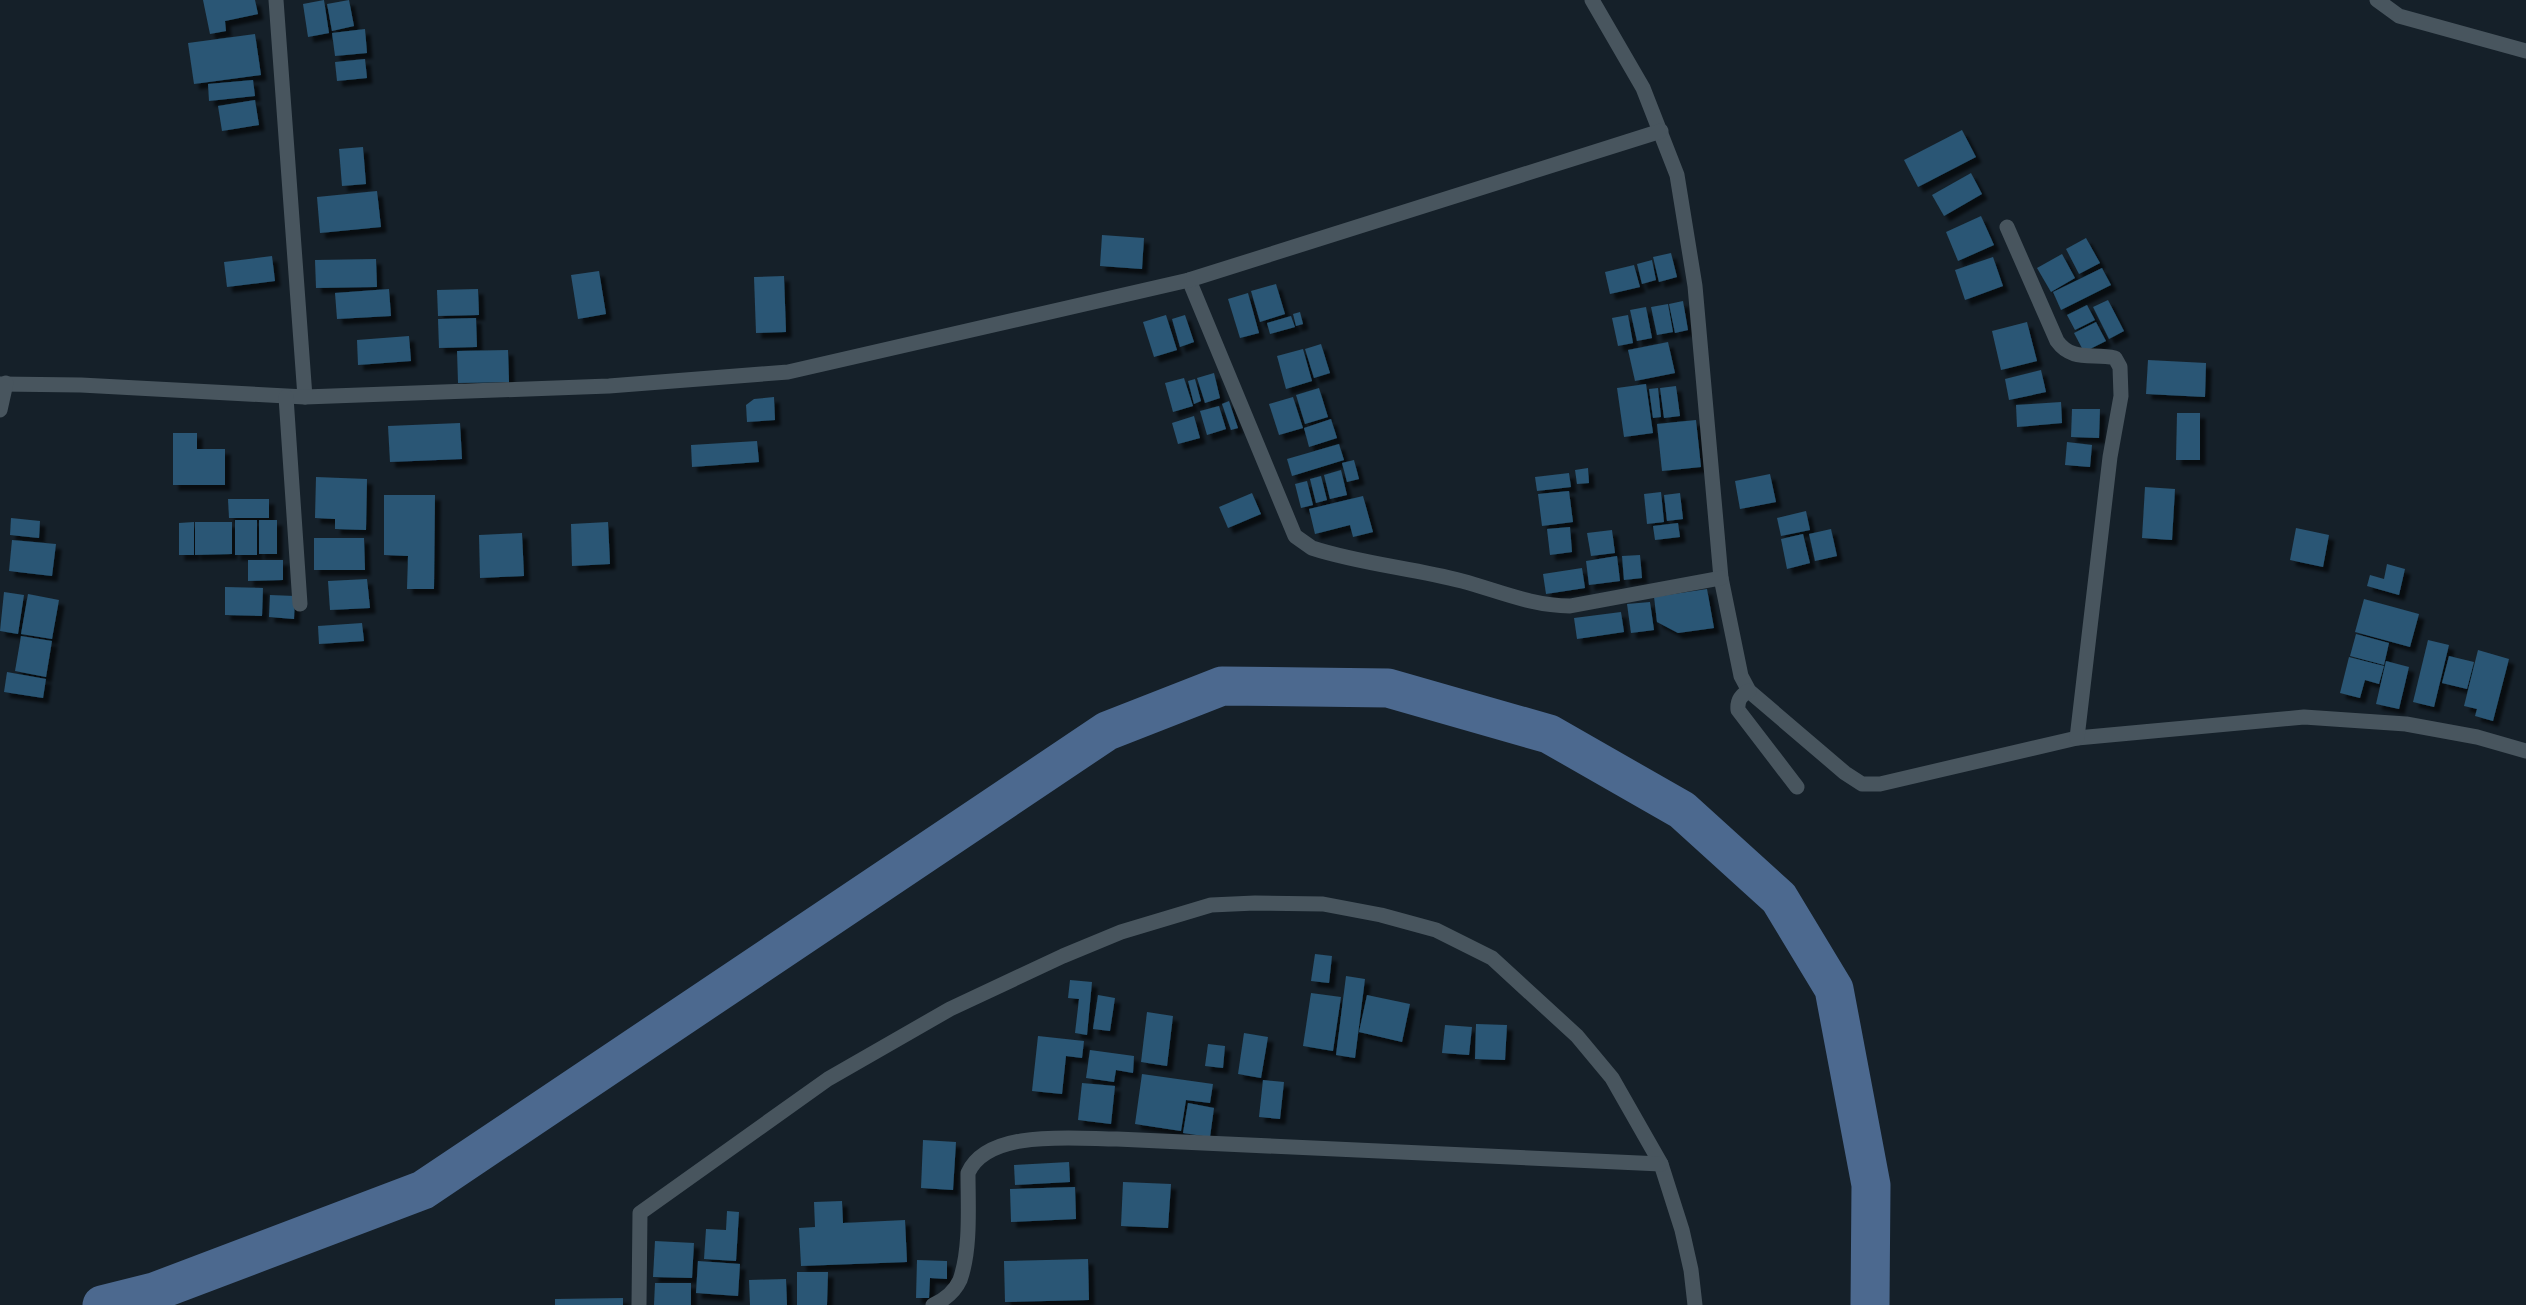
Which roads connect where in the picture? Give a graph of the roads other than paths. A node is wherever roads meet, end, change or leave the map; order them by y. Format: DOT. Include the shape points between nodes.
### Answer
graph roads {
  1 [pos="276,0"];
  2 [pos="1593,0"];
  3 [pos="2377,0"];
  4 [pos="2526,51"];
  5 [pos="1661,131"];
  6 [pos="2007,227"];
  7 [pos="1189,280"];
  8 [pos="3,383"];
  9 [pos="286,397"];
  10 [pos="305,397"];
  11 [pos="0,410"];
  12 [pos="1721,578"];
  13 [pos="300,604"];
  14 [pos="1749,691"];
  15 [pos="2077,738"];
  16 [pos="2526,751"];
  17 [pos="1797,787"];
  18 [pos="1661,1164"];
  19 [pos="639,1305"];
  20 [pos="933,1305"];
  21 [pos="1695,1305"];
  1 -- 10 [label="street"];
  2 -- 5 [label="street" via="1643,88"];
  3 -- 4 [label="street" via="2399,16"];
  5 -- 7 [label="street"];
  5 -- 12 [label="street" via="1677,175 1695,286"];
  6 -- 15 [label="street" via="2064,351 2115,358 2122,378"];
  7 -- 10 [label="street" via="788,372 609,386"];
  7 -- 12 [label="street" via="1295,536 1307,545 1552,606"];
  8 -- 9 [label="street"];
  8 -- 11 [label="street"];
  9 -- 10 [label="street"];
  9 -- 13 [label="street"];
  12 -- 14 [label="street" via="1741,676"];
  14 -- 15 [label="street" via="1862,784 1880,784"];
  14 -- 17 [label="street" via="1739,700 1738,710"];
  15 -- 16 [label="street" via="2304,717 2406,724"];
  18 -- 19 [label="street" via="1612,1078 1577,1036 1492,958 1436,930 1323,904 1211,905 1121,932 950,1008 819,1086 640,1213"];
  18 -- 20 [label="street" via="1117,1139 1044,1139 1005,1144 990,1150 968,1173 967,1241 960,1280 949,1295"];
  18 -- 21 [label="street" via="1682,1230"];
}
